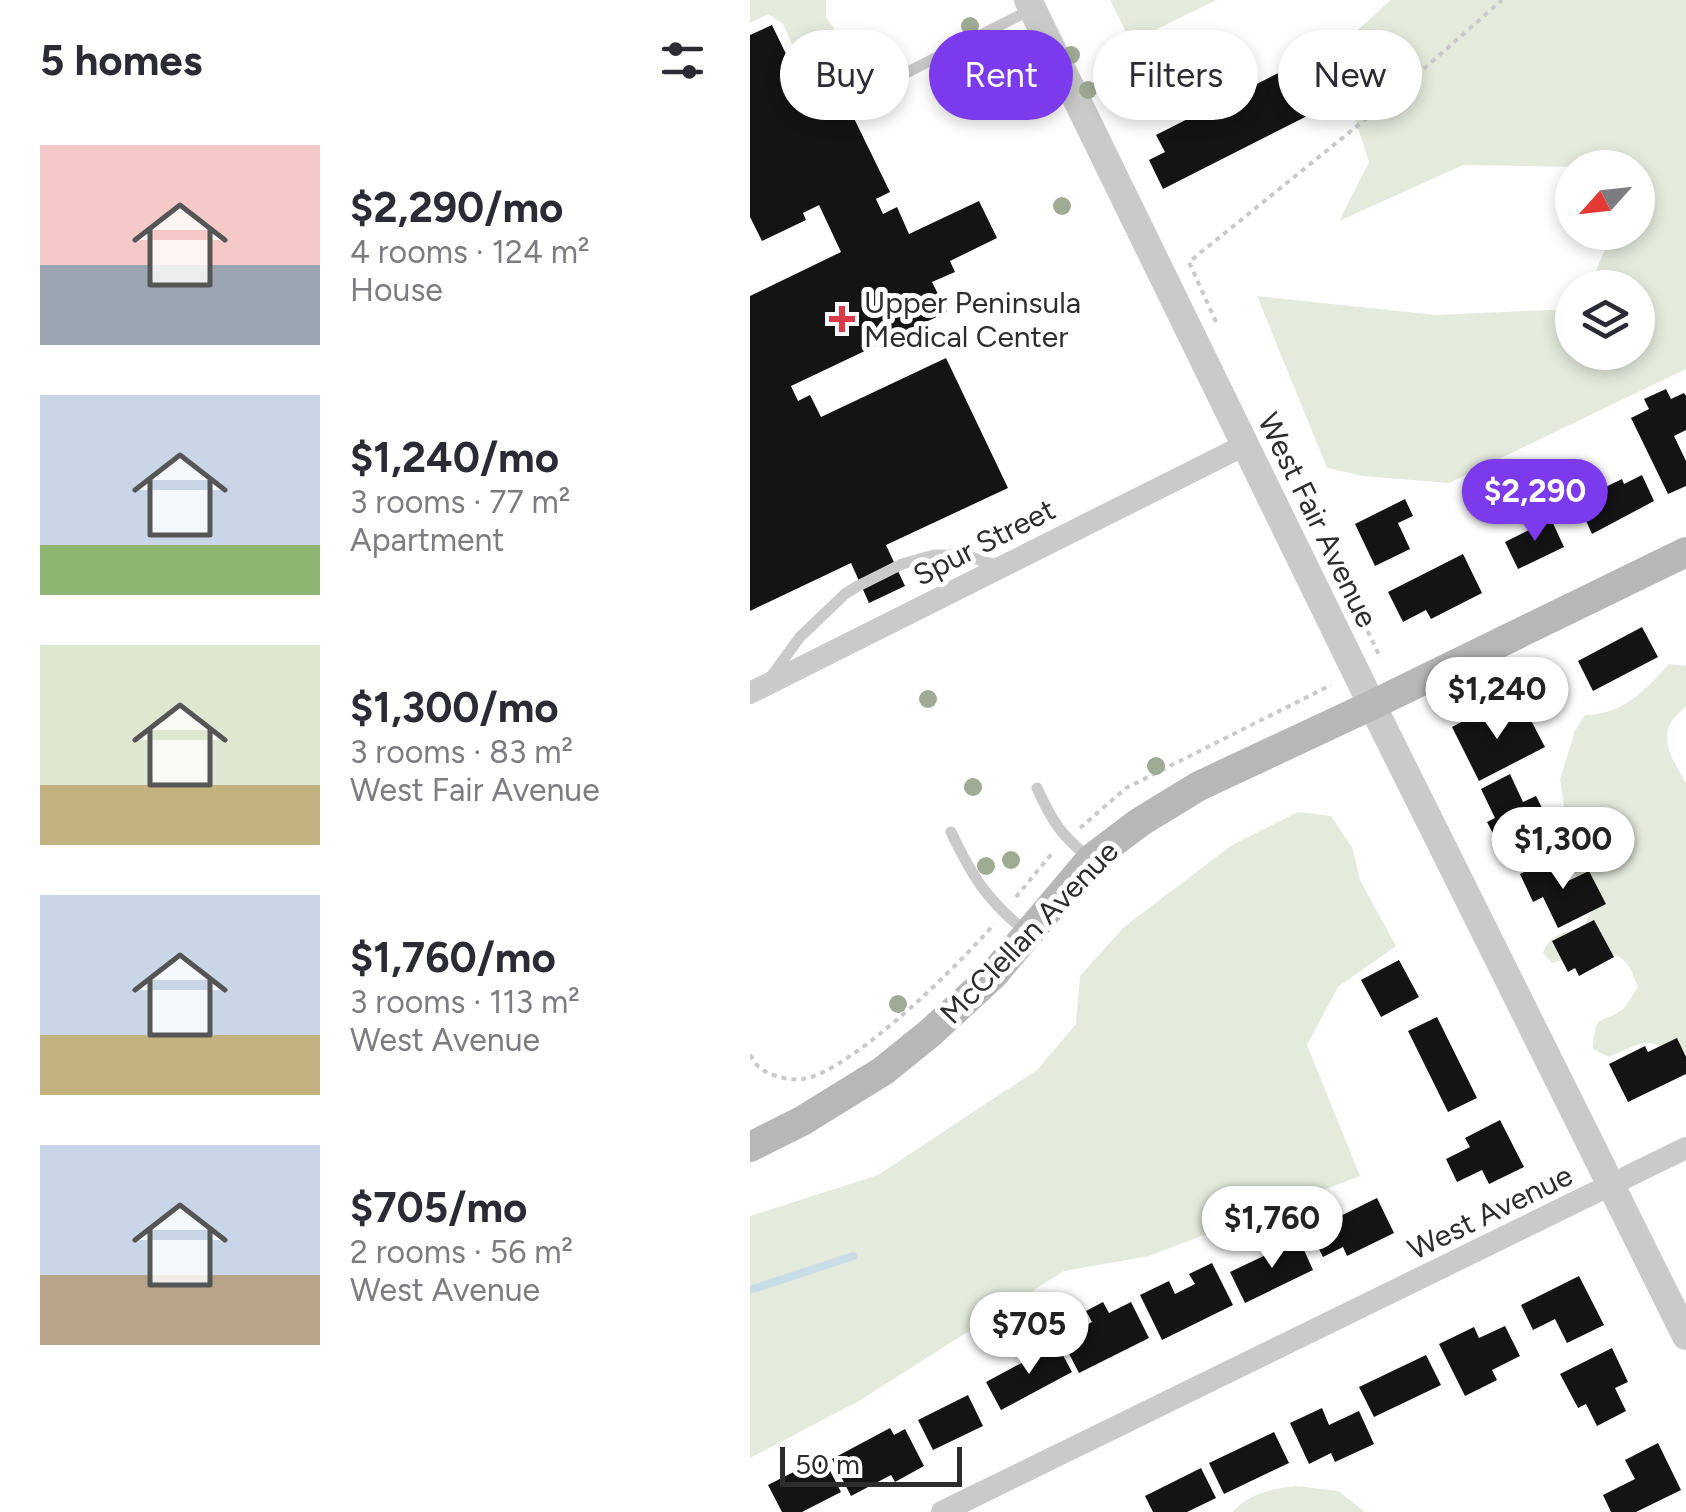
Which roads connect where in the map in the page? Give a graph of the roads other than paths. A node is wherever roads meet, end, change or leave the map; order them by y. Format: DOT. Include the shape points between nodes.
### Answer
graph roads {
  1 [pos="1030,4"];
  2 [pos="909,71"];
  3 [pos="1246,445"];
  4 [pos="1686,552"];
  5 [pos="1003,567"];
  6 [pos="758,689"];
  7 [pos="1372,705"];
  8 [pos="1037,788"];
  9 [pos="951,832"];
  10 [pos="1091,859"];
  11 [pos="1029,933"];
  12 [pos="750,1147"];
  13 [pos="1686,1148"];
  14 [pos="1611,1186"];
  15 [pos="1686,1336"];
  16 [pos="942,1512"];
  1 -- 2 [label="lane"];
  1 -- 3 [label="street, West Fair Avenue"];
  3 -- 5 [label="street, Spur Street"];
  3 -- 7 [label="street, West Fair Avenue"];
  4 -- 7 [label="main road, McClellan Avenue"];
  5 -- 6 [label="street, Spur Street"];
  5 -- 6 [label="lane" via="964,555 902,564 844,594"];
  7 -- 10 [label="main road, McClellan Avenue" via="1198,786"];
  7 -- 14 [label="street, West Fair Avenue"];
  8 -- 10 [label="lane" via="1067,840"];
  9 -- 11 [label="lane" via="978,882"];
  10 -- 11 [label="main road, McClellan Avenue"];
  11 -- 12 [label="main road, McClellan Avenue" via="993,976 883,1071"];
  13 -- 14 [label="street, West Avenue"];
  14 -- 15 [label="street, West Fair Avenue"];
  14 -- 16 [label="street, West Avenue"];
}
